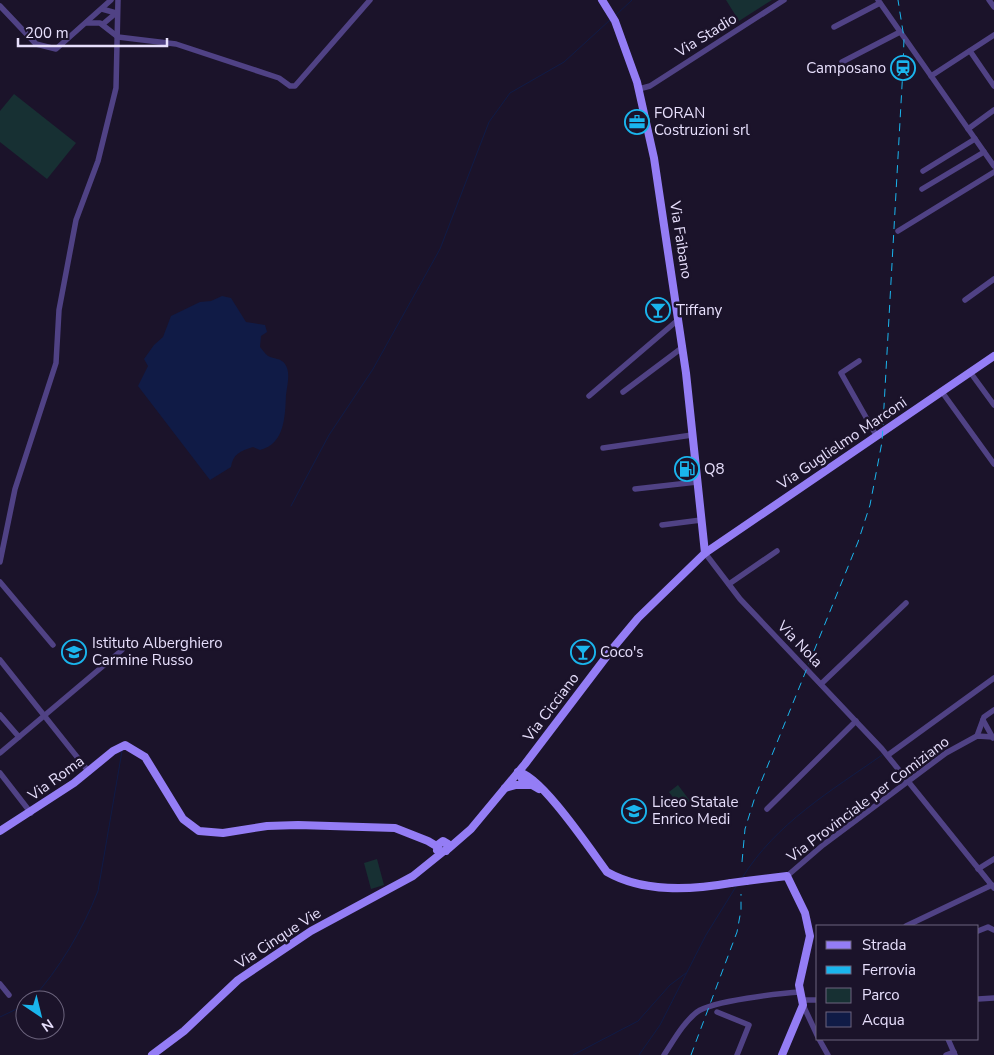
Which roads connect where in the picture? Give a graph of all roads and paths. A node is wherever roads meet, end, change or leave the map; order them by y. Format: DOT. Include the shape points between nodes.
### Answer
graph roads {
  1 [pos="111,0"];
  2 [pos="118,0"];
  3 [pos="370,0"];
  4 [pos="602,0"];
  5 [pos="784,0"];
  6 [pos="989,0"];
  7 [pos="879,1"];
  8 [pos="0,6"];
  9 [pos="994,7"];
  10 [pos="102,8"];
  11 [pos="116,13"];
  12 [pos="87,23"];
  13 [pos="103,24"];
  14 [pos="834,27"];
  15 [pos="900,32"];
  16 [pos="994,34"];
  17 [pos="118,37"];
  18 [pos="970,51"];
  19 [pos="842,62"];
  20 [pos="931,76"];
  21 [pos="994,86"];
  22 [pos="639,89"];
  23 [pos="994,110"];
  24 [pos="968,129"];
  25 [pos="975,139"];
  26 [pos="984,152"];
  27 [pos="994,166"];
  28 [pos="923,171"];
  29 [pos="994,172"];
  30 [pos="922,189"];
  31 [pos="898,230"];
  32 [pos="994,279"];
  33 [pos="965,300"];
  34 [pos="679,319"];
  35 [pos="683,347"];
  36 [pos="994,356"];
  37 [pos="859,361"];
  38 [pos="970,372"];
  39 [pos="623,392"];
  40 [pos="942,392"];
  41 [pos="589,396"];
  42 [pos="994,405"];
  43 [pos="692,435"];
  44 [pos="876,435"];
  45 [pos="603,448"];
  46 [pos="994,464"];
  47 [pos="697,482"];
  48 [pos="635,489"];
  49 [pos="702,520"];
  50 [pos="662,525"];
  51 [pos="777,551"];
  52 [pos="705,553"];
  53 [pos="0,562"];
  54 [pos="0,582"];
  55 [pos="729,584"];
  56 [pos="906,603"];
  57 [pos="53,645"];
  58 [pos="122,650"];
  59 [pos="0,660"];
  60 [pos="994,678"];
  61 [pos="821,684"];
  62 [pos="994,710"];
  63 [pos="0,715"];
  64 [pos="44,715"];
  65 [pos="983,720"];
  66 [pos="856,721"];
  67 [pos="978,736"];
  68 [pos="19,737"];
  69 [pos="993,739"];
  70 [pos="0,753"];
  71 [pos="887,755"];
  72 [pos="525,764"];
  73 [pos="89,772"];
  74 [pos="518,772"];
  75 [pos="0,773"];
  76 [pos="909,780"];
  77 [pos="532,782"];
  78 [pos="502,789"];
  79 [pos="767,809"];
  80 [pos="31,813"];
  81 [pos="0,831"];
  82 [pos="442,846"];
  83 [pos="994,859"];
  84 [pos="978,869"];
  85 [pos="787,876"];
  86 [pos="993,886"];
  87 [pos="908,925"];
  88 [pos="994,930"];
  89 [pos="979,931"];
  90 [pos="0,984"];
  91 [pos="9,995"];
  92 [pos="994,998"];
  93 [pos="802,999"];
  94 [pos="979,999"];
  95 [pos="816,1000"];
  96 [pos="717,1012"];
  97 [pos="816,1033"];
  98 [pos="819,1040"];
  99 [pos="948,1040"];
  100 [pos="954,1053"];
  101 [pos="152,1055"];
  102 [pos="664,1055"];
  103 [pos="737,1055"];
  104 [pos="782,1055"];
  105 [pos="828,1055"];
  106 [pos="946,1055"];
  1 -- 10 [label="street"];
  2 -- 11 [label="street"];
  3 -- 17 [label="street" via="295,86 176,44"];
  4 -- 22 [label="street, Via Faibano" via="613,18"];
  5 -- 22 [label="street, Via Stadio" via="650,86"];
  6 -- 9 [label="street"];
  7 -- 14 [label="street"];
  7 -- 15 [label="street"];
  8 -- 12 [label="street" via="36,44 56,49"];
  10 -- 11 [label="street"];
  10 -- 12 [label="street"];
  11 -- 13 [label="street"];
  11 -- 17 [label="street"];
  12 -- 13 [label="street"];
  13 -- 17 [label="street"];
  15 -- 19 [label="street"];
  15 -- 20 [label="street"];
  16 -- 18 [label="street"];
  17 -- 53 [label="street" via="116,88 98,162 76,220 59,310 56,363 15,489"];
  18 -- 20 [label="street"];
  18 -- 21 [label="street"];
  20 -- 24 [label="street"];
  22 -- 34 [label="street, Via Faibano" via="654,158"];
  23 -- 24 [label="street"];
  24 -- 25 [label="street"];
  25 -- 26 [label="street"];
  25 -- 28 [label="street"];
  26 -- 27 [label="street"];
  26 -- 30 [label="street"];
  29 -- 31 [label="street"];
  32 -- 33 [label="street"];
  34 -- 35 [label="street, Via Faibano"];
  34 -- 41 [label="street"];
  35 -- 39 [label="street"];
  35 -- 43 [label="street, Via Faibano"];
  36 -- 38 [label="street, Via Guglielmo Marconi"];
  37 -- 44 [label="street" via="841,373"];
  38 -- 40 [label="street, Via Guglielmo Marconi"];
  38 -- 42 [label="street"];
  40 -- 44 [label="street, Via Guglielmo Marconi"];
  40 -- 46 [label="street"];
  43 -- 45 [label="street"];
  43 -- 47 [label="street, Via Faibano"];
  44 -- 52 [label="street, Via Guglielmo Marconi"];
  47 -- 48 [label="street"];
  47 -- 49 [label="street, Via Faibano"];
  49 -- 50 [label="street"];
  49 -- 52 [label="street, Via Faibano"];
  51 -- 55 [label="street"];
  52 -- 55 [label="street, Via Nola"];
  52 -- 72 [label="street, Via Cicciano" via="625,633"];
  54 -- 57 [label="street"];
  55 -- 61 [label="street, Via Nola"];
  56 -- 61 [label="street"];
  58 -- 64 [label="street"];
  59 -- 64 [label="street"];
  60 -- 71 [label="street"];
  61 -- 66 [label="street, Via Nola"];
  62 -- 65 [label="street"];
  63 -- 68 [label="street"];
  64 -- 68 [label="street"];
  64 -- 73 [label="street"];
  65 -- 67 [label="street"];
  65 -- 69 [label="street"];
  66 -- 71 [label="street, Via Nola"];
  66 -- 79 [label="street"];
  67 -- 69 [label="street"];
  67 -- 76 [label="street, Via Provinciale per Comiziano" via="946,753"];
  68 -- 70 [label="street"];
  71 -- 76 [label="street"];
  72 -- 74 [label="street, Via Cicciano"];
  72 -- 77 [label="street"];
  73 -- 80 [label="street, Via Roma"];
  73 -- 82 [label="street, Via Roma" via="125,745 145,757 183,819 199,830 223,833 298,825 395,828"];
  74 -- 77 [label="street" via="522,779"];
  74 -- 78 [label="street, Via Cicciano"];
  75 -- 80 [label="street"];
  76 -- 84 [label="street"];
  76 -- 85 [label="street, Via Provinciale per Comiziano"];
  77 -- 78 [label="street"];
  77 -- 85 [label="street, bridge" via="547,794 607,872 618,879 652,886 698,888"];
  78 -- 82 [label="street, Via Cicciano" via="462,836"];
  80 -- 81 [label="street, Via Roma"];
  82 -- 101 [label="street, Via Cinque Vie" via="432,861 413,876 311,931 238,980 184,1031"];
  83 -- 84 [label="street"];
  84 -- 86 [label="street"];
  85 -- 93 [label="street" via="805,913 810,936 800,979"];
  86 -- 87 [label="street"];
  88 -- 89 [label="street" via="988,927"];
  90 -- 91 [label="street"];
  92 -- 94 [label="street"];
  93 -- 95 [label="street"];
  93 -- 97 [label="street"];
  93 -- 102 [label="street" via="702,1009 678,1033"];
  93 -- 104 [label="street"];
  96 -- 103 [label="street" via="749,1025"];
  98 -- 105 [label="street"];
  99 -- 100 [label="street"];
  100 -- 106 [label="street"];
}
